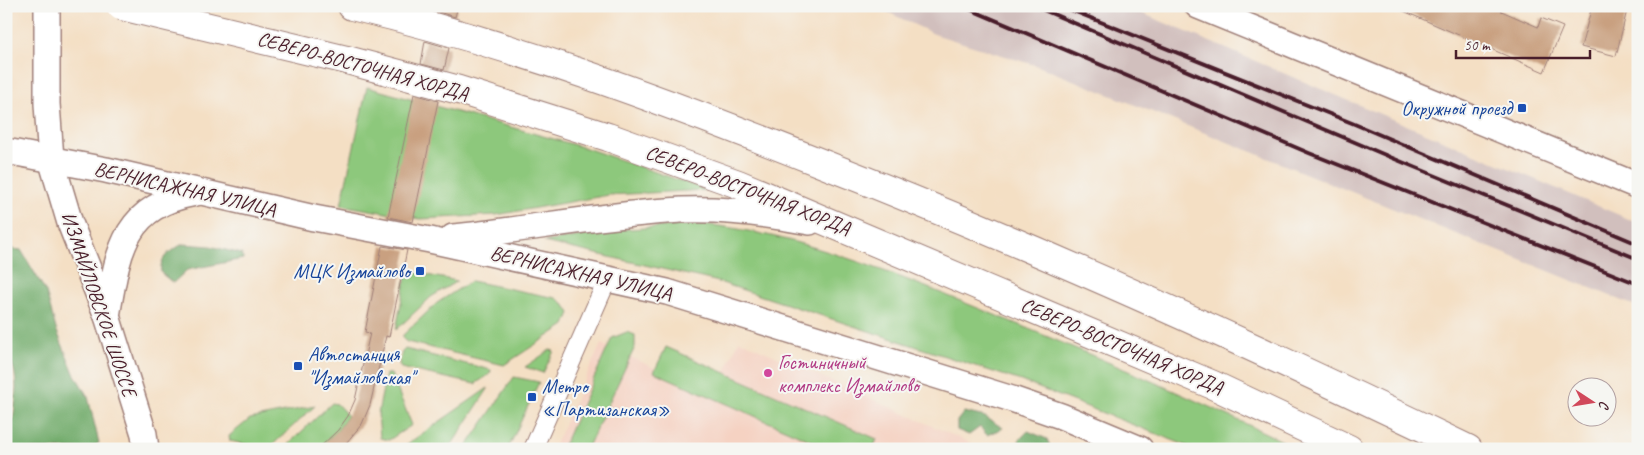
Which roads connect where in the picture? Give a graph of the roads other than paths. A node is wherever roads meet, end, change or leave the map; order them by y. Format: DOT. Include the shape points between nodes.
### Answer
graph roads {
  1 [pos="47,6"];
  2 [pos="121,6"];
  3 [pos="1198,6"];
  4 [pos="356,7"];
  5 [pos="6,151"];
  6 [pos="51,160"];
  7 [pos="1638,186"];
  8 [pos="199,192"];
  9 [pos="851,230"];
  10 [pos="430,240"];
  11 [pos="608,278"];
  12 [pos="107,316"];
  13 [pos="146,449"];
  14 [pos="533,449"];
  15 [pos="1140,449"];
  16 [pos="1349,449"];
  17 [pos="1468,449"];
  1 -- 6 [label="main road, ИЗМАЙЛОВСКОЕ ШОССЕ" via="47,104"];
  2 -- 9 [label="main road, СЕВЕРО-ВОСТОЧНАЯ ХОРДА, bridge" via="459,90 608,137 738,184"];
  3 -- 7 [label="main road"];
  4 -- 17 [label="main road" via="472,38 620,86 916,200 1234,338"];
  5 -- 6 [label="main road, ВЕРНИСАЖНАЯ УЛИЦА"];
  6 -- 8 [label="main road, ВЕРНИСАЖНАЯ УЛИЦА"];
  6 -- 12 [label="main road, ИЗМАЙЛОВСКОЕ ШОССЕ" via="70,223"];
  8 -- 10 [label="main road, ВЕРНИСАЖНАЯ УЛИЦА"];
  8 -- 12 [label="main road" via="174,196 156,205 135,224 116,261"];
  9 -- 10 [label="main road" via="775,215 726,210 669,210"];
  9 -- 16 [label="main road, СЕВЕРО-ВОСТОЧНАЯ ХОРДА" via="1213,385"];
  10 -- 11 [label="main road, ВЕРНИСАЖНАЯ УЛИЦА"];
  11 -- 14 [label="street"];
  11 -- 15 [label="main road, ВЕРНИСАЖНАЯ УЛИЦА" via="721,307 1012,399"];
  12 -- 13 [label="main road, ИЗМАЙЛОВСКОЕ ШОССЕ"];
}
